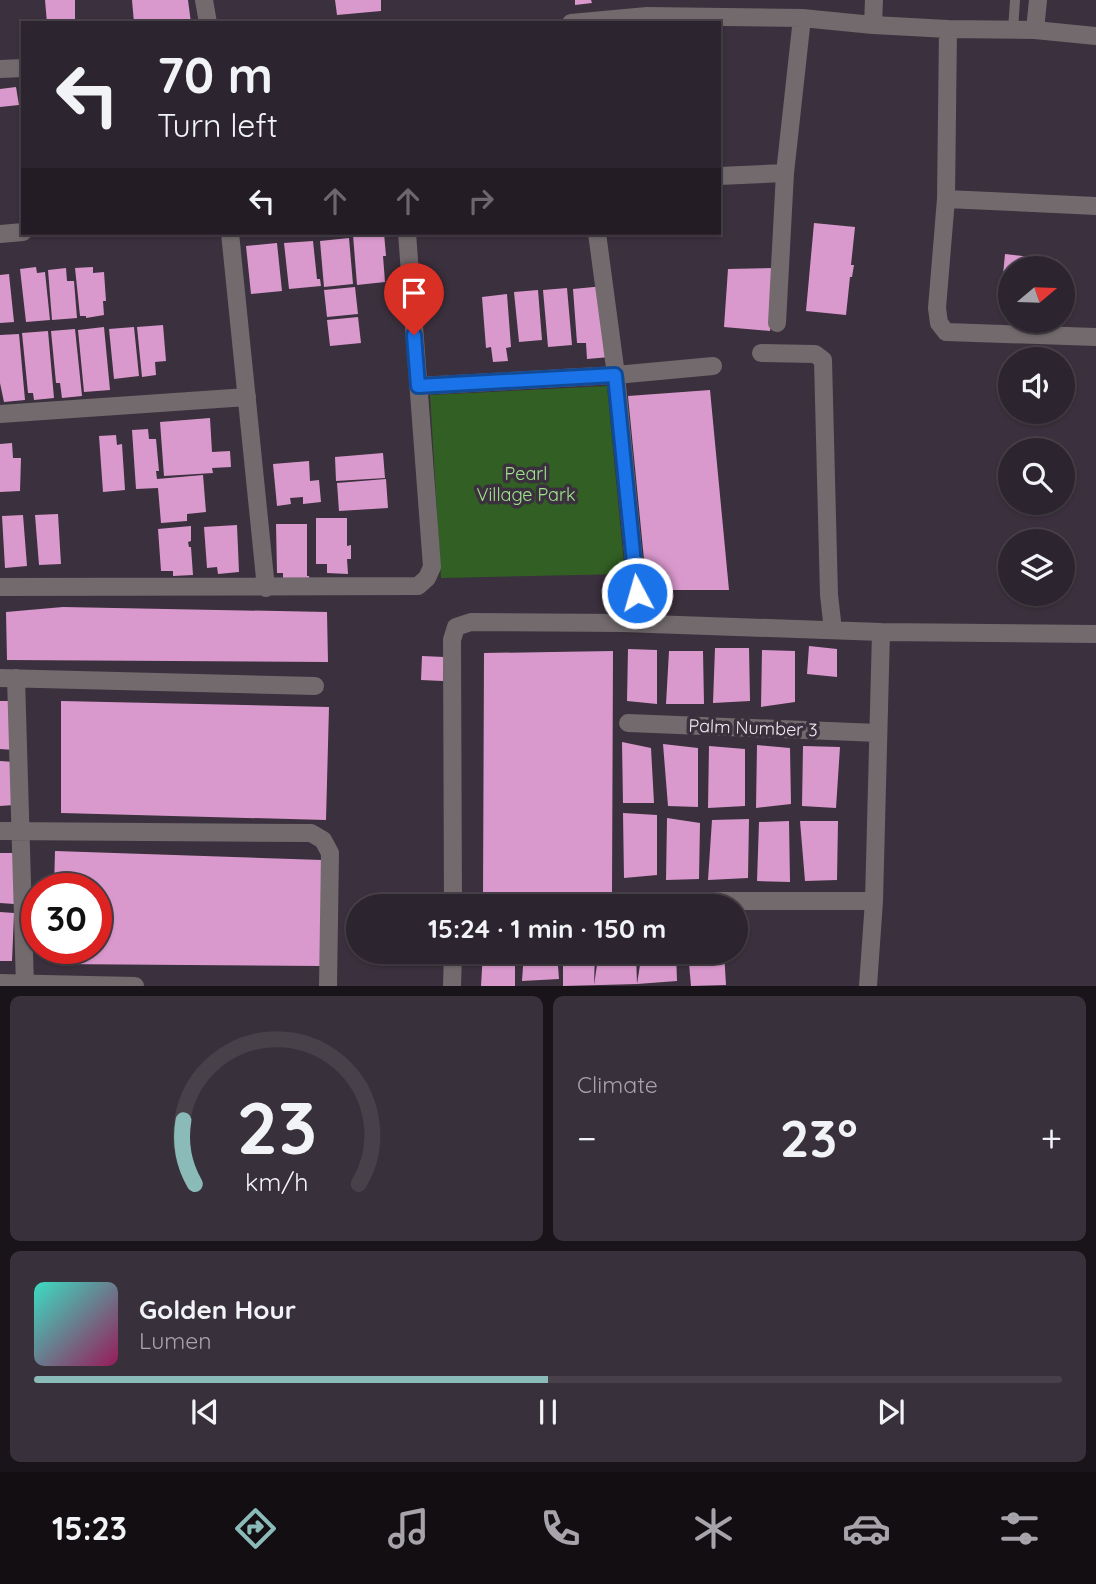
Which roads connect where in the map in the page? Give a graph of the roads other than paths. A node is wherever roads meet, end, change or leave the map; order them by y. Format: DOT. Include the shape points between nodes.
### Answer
graph roads {
  1 [pos="204,0"];
  2 [pos="874,0"];
  3 [pos="1015,0"];
  4 [pos="1038,0"];
  5 [pos="712,9"];
  6 [pos="802,18"];
  7 [pos="208,21"];
  8 [pos="593,21"];
  9 [pos="873,25"];
  10 [pos="948,29"];
  11 [pos="1013,30"];
  12 [pos="1035,30"];
  13 [pos="1096,36"];
  14 [pos="21,68"];
  15 [pos="0,69"];
  16 [pos="785,173"];
  17 [pos="721,176"];
  18 [pos="946,199"];
  19 [pos="1096,206"];
  20 [pos="21,232"];
  21 [pos="0,234"];
  22 [pos="230,235"];
  23 [pos="407,235"];
  24 [pos="597,235"];
  25 [pos="778,323"];
  26 [pos="1096,337"];
  27 [pos="761,353"];
  28 [pos="713,366"];
  29 [pos="615,375"];
  30 [pos="418,386"];
  31 [pos="247,397"];
  32 [pos="0,414"];
  33 [pos="0,587"];
  34 [pos="266,588"];
  35 [pos="637,593"];
  36 [pos="833,630"];
  37 [pos="881,632"];
  38 [pos="1096,634"];
  39 [pos="8,678"];
  40 [pos="315,686"];
  41 [pos="628,723"];
  42 [pos="878,733"];
  43 [pos="0,831"];
  44 [pos="20,831"];
  45 [pos="453,894"];
  46 [pos="748,901"];
  47 [pos="874,901"];
  48 [pos="453,964"];
  49 [pos="0,983"];
  50 [pos="24,985"];
  51 [pos="135,985"];
  52 [pos="328,985"];
  53 [pos="452,985"];
  54 [pos="868,985"];
  1 -- 7 [label="street"];
  2 -- 9 [label="street"];
  3 -- 11 [label="lane"];
  4 -- 12 [label="street"];
  5 -- 6 [label="street"];
  5 -- 8 [label="street"];
  6 -- 9 [label="street"];
  6 -- 16 [label="street"];
  9 -- 10 [label="street"];
  10 -- 11 [label="street"];
  10 -- 18 [label="street"];
  11 -- 12 [label="street"];
  12 -- 13 [label="street"];
  14 -- 15 [label="street"];
  16 -- 17 [label="street"];
  16 -- 25 [label="street"];
  18 -- 19 [label="street"];
  18 -- 26 [label="street" via="937,308 939,324 946,332"];
  20 -- 21 [label="street"];
  22 -- 31 [label="street"];
  23 -- 30 [label="street"];
  24 -- 29 [label="street"];
  27 -- 36 [label="street" via="815,354 823,360"];
  28 -- 29 [label="street"];
  29 -- 30 [label="street"];
  29 -- 35 [label="street"];
  30 -- 34 [label="street" via="432,567 427,578 418,586"];
  31 -- 32 [label="street"];
  31 -- 34 [label="street"];
  33 -- 34 [label="street"];
  36 -- 37 [label="street"];
  36 -- 45 [label="street" via="609,623 471,622 457,627 452,640"];
  37 -- 38 [label="street"];
  37 -- 42 [label="street"];
  39 -- 40 [label="street"];
  39 -- 44 [label="street"];
  41 -- 42 [label="street, Palm Number 3"];
  42 -- 47 [label="street"];
  43 -- 44 [label="street"];
  44 -- 50 [label="street"];
  44 -- 52 [label="street" via="311,833 323,840 330,853"];
  46 -- 47 [label="street"];
  47 -- 54 [label="street"];
  48 -- 53 [label="street"];
  49 -- 50 [label="street"];
  50 -- 51 [label="street"];
}
